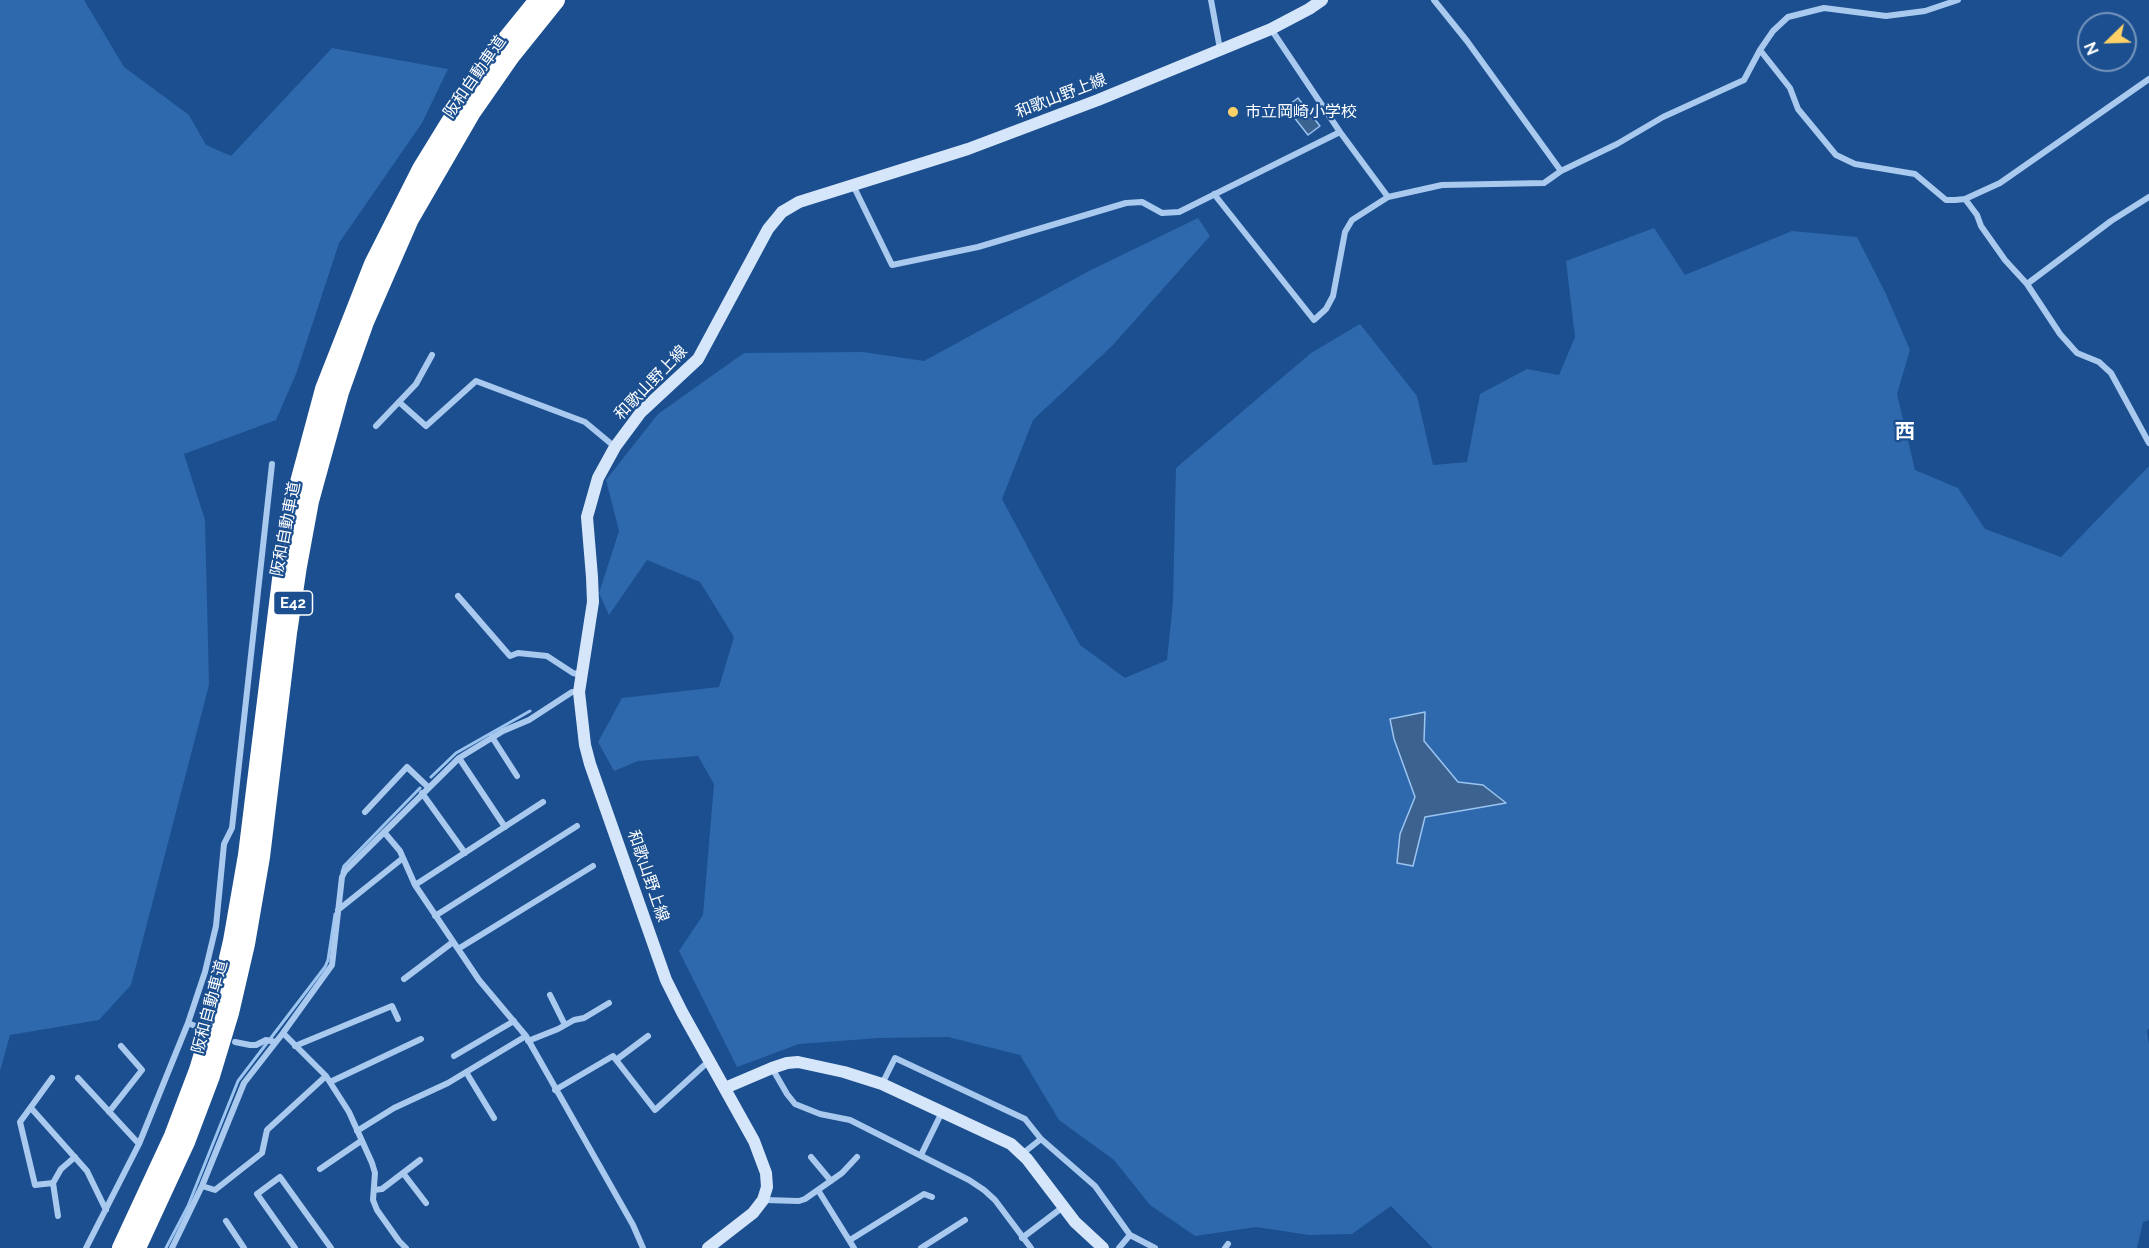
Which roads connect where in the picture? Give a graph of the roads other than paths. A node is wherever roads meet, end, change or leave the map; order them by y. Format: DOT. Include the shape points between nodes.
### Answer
graph roads {
  1 [pos="538,0"];
  2 [pos="556,0"];
  3 [pos="1211,0"];
  4 [pos="1322,0"];
  5 [pos="1434,0"];
  6 [pos="1821,0"];
  7 [pos="1958,0"];
  8 [pos="1824,8"];
  9 [pos="1271,29"];
  10 [pos="1220,49"];
  11 [pos="1760,50"];
  12 [pos="2149,79"];
  13 [pos="1340,132"];
  14 [pos="1561,171"];
  15 [pos="853,185"];
  16 [pos="1214,194"];
  17 [pos="1388,197"];
  18 [pos="2149,197"];
  19 [pos="1965,199"];
  20 [pos="2027,284"];
  21 [pos="432,354"];
  22 [pos="399,402"];
  23 [pos="376,426"];
  24 [pos="2149,443"];
  25 [pos="615,447"];
  26 [pos="272,464"];
  27 [pos="458,596"];
  28 [pos="581,675"];
  29 [pos="579,692"];
  30 [pos="492,737"];
  31 [pos="459,758"];
  32 [pos="518,776"];
  33 [pos="428,787"];
  34 [pos="422,793"];
  35 [pos="543,802"];
  36 [pos="365,812"];
  37 [pos="577,826"];
  38 [pos="505,827"];
  39 [pos="384,832"];
  40 [pos="465,853"];
  41 [pos="403,858"];
  42 [pos="592,866"];
  43 [pos="415,885"];
  44 [pos="339,910"];
  45 [pos="435,916"];
  46 [pos="453,942"];
  47 [pos="458,948"];
  48 [pos="404,979"];
  49 [pos="550,995"];
  50 [pos="609,1003"];
  51 [pos="398,1019"];
  52 [pos="514,1021"];
  53 [pos="188,1023"];
  54 [pos="565,1025"];
  55 [pos="200,1028"];
  56 [pos="283,1033"];
  57 [pos="648,1036"];
  58 [pos="527,1038"];
  59 [pos="421,1039"];
  60 [pos="235,1042"];
  61 [pos="273,1042"];
  62 [pos="121,1046"];
  63 [pos="296,1046"];
  64 [pos="454,1056"];
  65 [pos="616,1060"];
  66 [pos="709,1061"];
  67 [pos="772,1068"];
  68 [pos="466,1072"];
  69 [pos="52,1078"];
  70 [pos="78,1078"];
  71 [pos="328,1079"];
  72 [pos="882,1084"];
  73 [pos="725,1088"];
  74 [pos="555,1090"];
  75 [pos="31,1108"];
  76 [pos="109,1112"];
  77 [pos="942,1112"];
  78 [pos="494,1119"];
  79 [pos="357,1131"];
  80 [pos="1041,1139"];
  81 [pos="361,1141"];
  82 [pos="139,1144"];
  83 [pos="1022,1154"];
  84 [pos="921,1155"];
  85 [pos="75,1156"];
  86 [pos="811,1156"];
  87 [pos="857,1157"];
  88 [pos="420,1160"];
  89 [pos="320,1169"];
  90 [pos="403,1173"];
  91 [pos="831,1181"];
  92 [pos="53,1183"];
  93 [pos="202,1186"];
  94 [pos="374,1190"];
  95 [pos="818,1190"];
  96 [pos="932,1197"];
  97 [pos="763,1200"];
  98 [pos="426,1203"];
  99 [pos="1063,1207"];
  100 [pos="106,1210"];
  101 [pos="58,1216"];
  102 [pos="965,1220"];
  103 [pos="226,1221"];
  104 [pos="1130,1235"];
  105 [pos="1022,1238"];
  106 [pos="849,1240"];
  107 [pos="175,1247"];
  108 [pos="86,1248"];
  109 [pos="121,1248"];
  110 [pos="137,1248"];
  111 [pos="244,1248"];
  112 [pos="296,1248"];
  113 [pos="331,1248"];
  114 [pos="406,1248"];
  115 [pos="643,1248"];
  116 [pos="708,1248"];
  117 [pos="854,1248"];
  118 [pos="921,1248"];
  119 [pos="1031,1248"];
  120 [pos="1104,1248"];
  121 [pos="1119,1248"];
  122 [pos="1155,1248"];
  1 -- 109 [label="highway, 阪和自動車道 / E42" via="500,47 421,170 373,264 324,389 295,497 283,563 247,855 216,1010 173,1136"];
  2 -- 110 [label="highway, 阪和自動車道 / E42" via="472,112 410,219 365,322 340,392 310,501 298,566 261,857 230,1013 186,1142"];
  3 -- 10 [label="street"];
  4 -- 9 [label="main road, 和歌山野上線"];
  5 -- 14 [label="street"];
  6 -- 8 [label="street"];
  7 -- 8 [label="street" via="1926,11 1886,16"];
  8 -- 11 [label="street" via="1788,18"];
  9 -- 10 [label="main road, 和歌山野上線"];
  9 -- 13 [label="street"];
  10 -- 15 [label="main road, 和歌山野上線" via="969,149"];
  11 -- 14 [label="street" via="1744,80"];
  11 -- 19 [label="street" via="1790,88 1798,110 1836,155 1855,164 1915,174 1946,200"];
  12 -- 19 [label="street" via="2000,183"];
  13 -- 16 [label="street"];
  13 -- 17 [label="street"];
  14 -- 17 [label="street" via="1544,183 1442,185"];
  15 -- 16 [label="street" via="892,265 978,247 1126,203 1142,202 1162,213 1179,212"];
  15 -- 25 [label="main road, 和歌山野上線" via="799,202 782,212 768,229 698,359 642,412"];
  16 -- 17 [label="street" via="1314,320 1333,296 1345,232 1352,220"];
  18 -- 20 [label="street"];
  19 -- 20 [label="street" via="1993,243"];
  20 -- 24 [label="street" via="2077,353 2099,362 2111,373"];
  21 -- 22 [label="street" via="422,377"];
  22 -- 23 [label="street"];
  22 -- 25 [label="street" via="426,426 477,381 585,422"];
  25 -- 28 [label="main road, 和歌山野上線" via="598,478 587,517 593,602"];
  26 -- 53 [label="street" via="232,828 224,844 216,926"];
  27 -- 28 [label="street" via="510,656 547,656"];
  28 -- 29 [label="main road, 和歌山野上線"];
  29 -- 30 [label="street" via="572,692 530,720"];
  29 -- 66 [label="main road, 和歌山野上線" via="590,764 666,980"];
  30 -- 31 [label="street"];
  30 -- 32 [label="street"];
  31 -- 33 [label="street"];
  31 -- 38 [label="street"];
  33 -- 34 [label="street"];
  33 -- 36 [label="street" via="407,767"];
  34 -- 39 [label="street"];
  34 -- 40 [label="street"];
  35 -- 38 [label="street"];
  37 -- 45 [label="street"];
  38 -- 40 [label="street"];
  39 -- 41 [label="street"];
  39 -- 44 [label="street" via="345,871"];
  40 -- 43 [label="street"];
  41 -- 43 [label="street"];
  41 -- 44 [label="street"];
  42 -- 47 [label="street"];
  43 -- 45 [label="street"];
  44 -- 56 [label="street" via="332,965"];
  45 -- 46 [label="street"];
  46 -- 47 [label="street"];
  46 -- 48 [label="street"];
  47 -- 52 [label="street"];
  49 -- 54 [label="street"];
  50 -- 54 [label="street"];
  51 -- 63 [label="street" via="392,1006"];
  52 -- 58 [label="street"];
  52 -- 64 [label="street"];
  53 -- 55 [label="street"];
  53 -- 82 [label="street"];
  54 -- 58 [label="street"];
  56 -- 61 [label="street"];
  56 -- 63 [label="street"];
  57 -- 65 [label="street"];
  58 -- 68 [label="street"];
  58 -- 74 [label="street"];
  59 -- 71 [label="street"];
  60 -- 61 [label="street"];
  61 -- 93 [label="street" via="244,1083"];
  62 -- 76 [label="street" via="142,1070"];
  63 -- 71 [label="street"];
  65 -- 66 [label="street" via="655,1110"];
  65 -- 74 [label="street" via="614,1056"];
  66 -- 73 [label="main road, 和歌山野上線"];
  67 -- 72 [label="main road" via="786,1062 812,1063"];
  67 -- 73 [label="main road"];
  67 -- 84 [label="street" via="795,1104 849,1120"];
  68 -- 78 [label="street"];
  68 -- 79 [label="street"];
  69 -- 75 [label="street"];
  70 -- 76 [label="street"];
  71 -- 79 [label="street"];
  71 -- 93 [label="street" via="267,1130 262,1153 215,1190"];
  72 -- 77 [label="main road"];
  72 -- 80 [label="street" via="895,1058 1025,1119"];
  73 -- 97 [label="main road, 和歌山野上線" via="762,1160 767,1187"];
  74 -- 115 [label="street"];
  75 -- 85 [label="street"];
  75 -- 92 [label="street" via="20,1122 35,1185"];
  76 -- 82 [label="street"];
  77 -- 83 [label="main road" via="1011,1144"];
  77 -- 84 [label="street"];
  79 -- 81 [label="street"];
  80 -- 83 [label="street"];
  80 -- 104 [label="street" via="1095,1186"];
  81 -- 89 [label="street"];
  81 -- 94 [label="street" via="375,1173"];
  82 -- 100 [label="street"];
  83 -- 99 [label="main road"];
  84 -- 105 [label="street" via="984,1190"];
  85 -- 92 [label="street"];
  85 -- 100 [label="street"];
  86 -- 91 [label="street"];
  87 -- 91 [label="street"];
  88 -- 90 [label="street"];
  90 -- 94 [label="street" via="382,1189"];
  90 -- 98 [label="street"];
  91 -- 95 [label="street"];
  92 -- 101 [label="street"];
  93 -- 107 [label="street"];
  94 -- 114 [label="street" via="377,1210"];
  95 -- 97 [label="street" via="799,1202"];
  95 -- 106 [label="street"];
  96 -- 106 [label="street" via="924,1194"];
  97 -- 116 [label="main road" via="753,1213"];
  99 -- 105 [label="street"];
  99 -- 120 [label="main road"];
  100 -- 108 [label="street"];
  102 -- 118 [label="street"];
  103 -- 111 [label="street"];
  104 -- 121 [label="street"];
  104 -- 122 [label="street"];
  105 -- 119 [label="street"];
  106 -- 117 [label="street"];
  112 -- 113 [label="street" via="257,1194 280,1177"];
}
